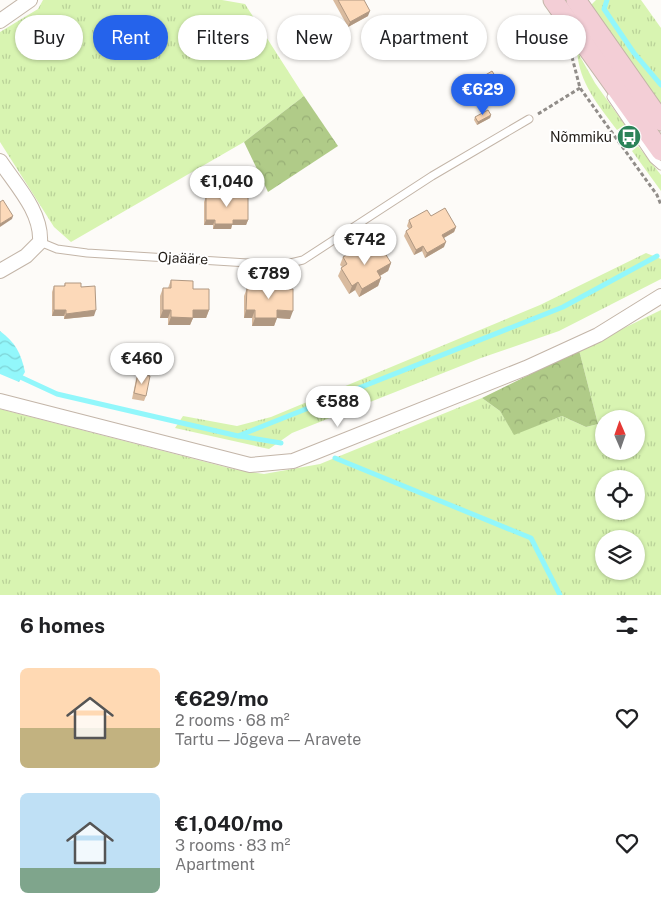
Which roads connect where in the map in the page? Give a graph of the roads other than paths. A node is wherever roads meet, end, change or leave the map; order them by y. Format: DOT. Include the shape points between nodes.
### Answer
graph roads {
  1 [pos="30,0"];
  2 [pos="553,0"];
  3 [pos="576,0"];
  4 [pos="561,15"];
  5 [pos="0,21"];
  6 [pos="586,58"];
  7 [pos="586,60"];
  8 [pos="529,119"];
  9 [pos="661,121"];
  10 [pos="661,151"];
  11 [pos="0,160"];
  12 [pos="661,166"];
  13 [pos="40,242"];
  14 [pos="0,271"];
  15 [pos="661,296"];
  16 [pos="0,401"];
  1 -- 5 [label="street"];
  2 -- 4 [label="main road"];
  3 -- 9 [label="main road"];
  6 -- 10 [label="main road"];
  7 -- 12 [label="lane"];
  8 -- 13 [label="lane, Ojaääre" via="432,176 303,260 282,265 76,252"];
  11 -- 13 [label="street" via="36,216 41,229"];
  13 -- 14 [label="street" via="26,256"];
  15 -- 16 [label="street" via="598,335 526,368 293,461 250,465"];
}
